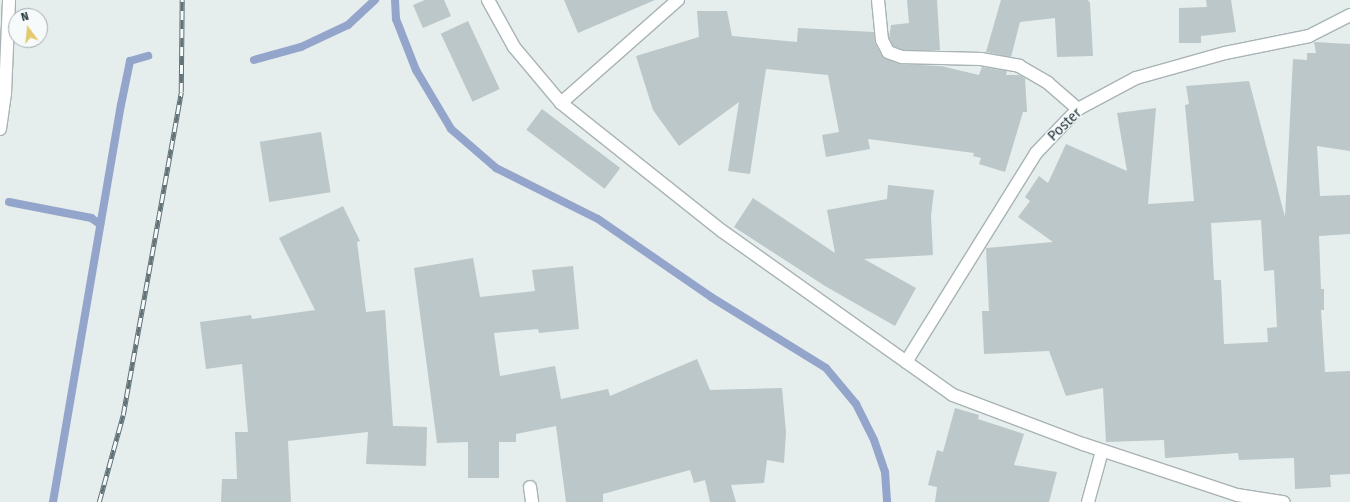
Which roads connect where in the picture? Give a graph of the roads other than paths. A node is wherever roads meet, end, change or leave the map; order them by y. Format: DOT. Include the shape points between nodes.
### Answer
graph roads {
  1 [pos="9,0"];
  2 [pos="488,0"];
  3 [pos="678,0"];
  4 [pos="878,0"];
  5 [pos="1350,15"];
  6 [pos="561,103"];
  7 [pos="1078,109"];
  8 [pos="0,129"];
  9 [pos="906,362"];
  10 [pos="1102,451"];
  11 [pos="530,486"];
  12 [pos="532,502"];
  13 [pos="1088,502"];
  14 [pos="1283,502"];
  1 -- 8 [label="street" via="5,93"];
  2 -- 6 [label="street" via="514,47"];
  3 -- 6 [label="street"];
  4 -- 7 [label="street" via="882,40 888,52 902,57 981,59 1019,66 1048,83"];
  5 -- 7 [label="street, Poster" via="1309,36 1225,53 1136,78"];
  6 -- 9 [label="street" via="722,231"];
  7 -- 9 [label="street, Poster" via="1036,153"];
  9 -- 10 [label="street" via="953,395"];
  10 -- 13 [label="street"];
  10 -- 14 [label="street" via="1237,495"];
  11 -- 12 [label="street"];
}
